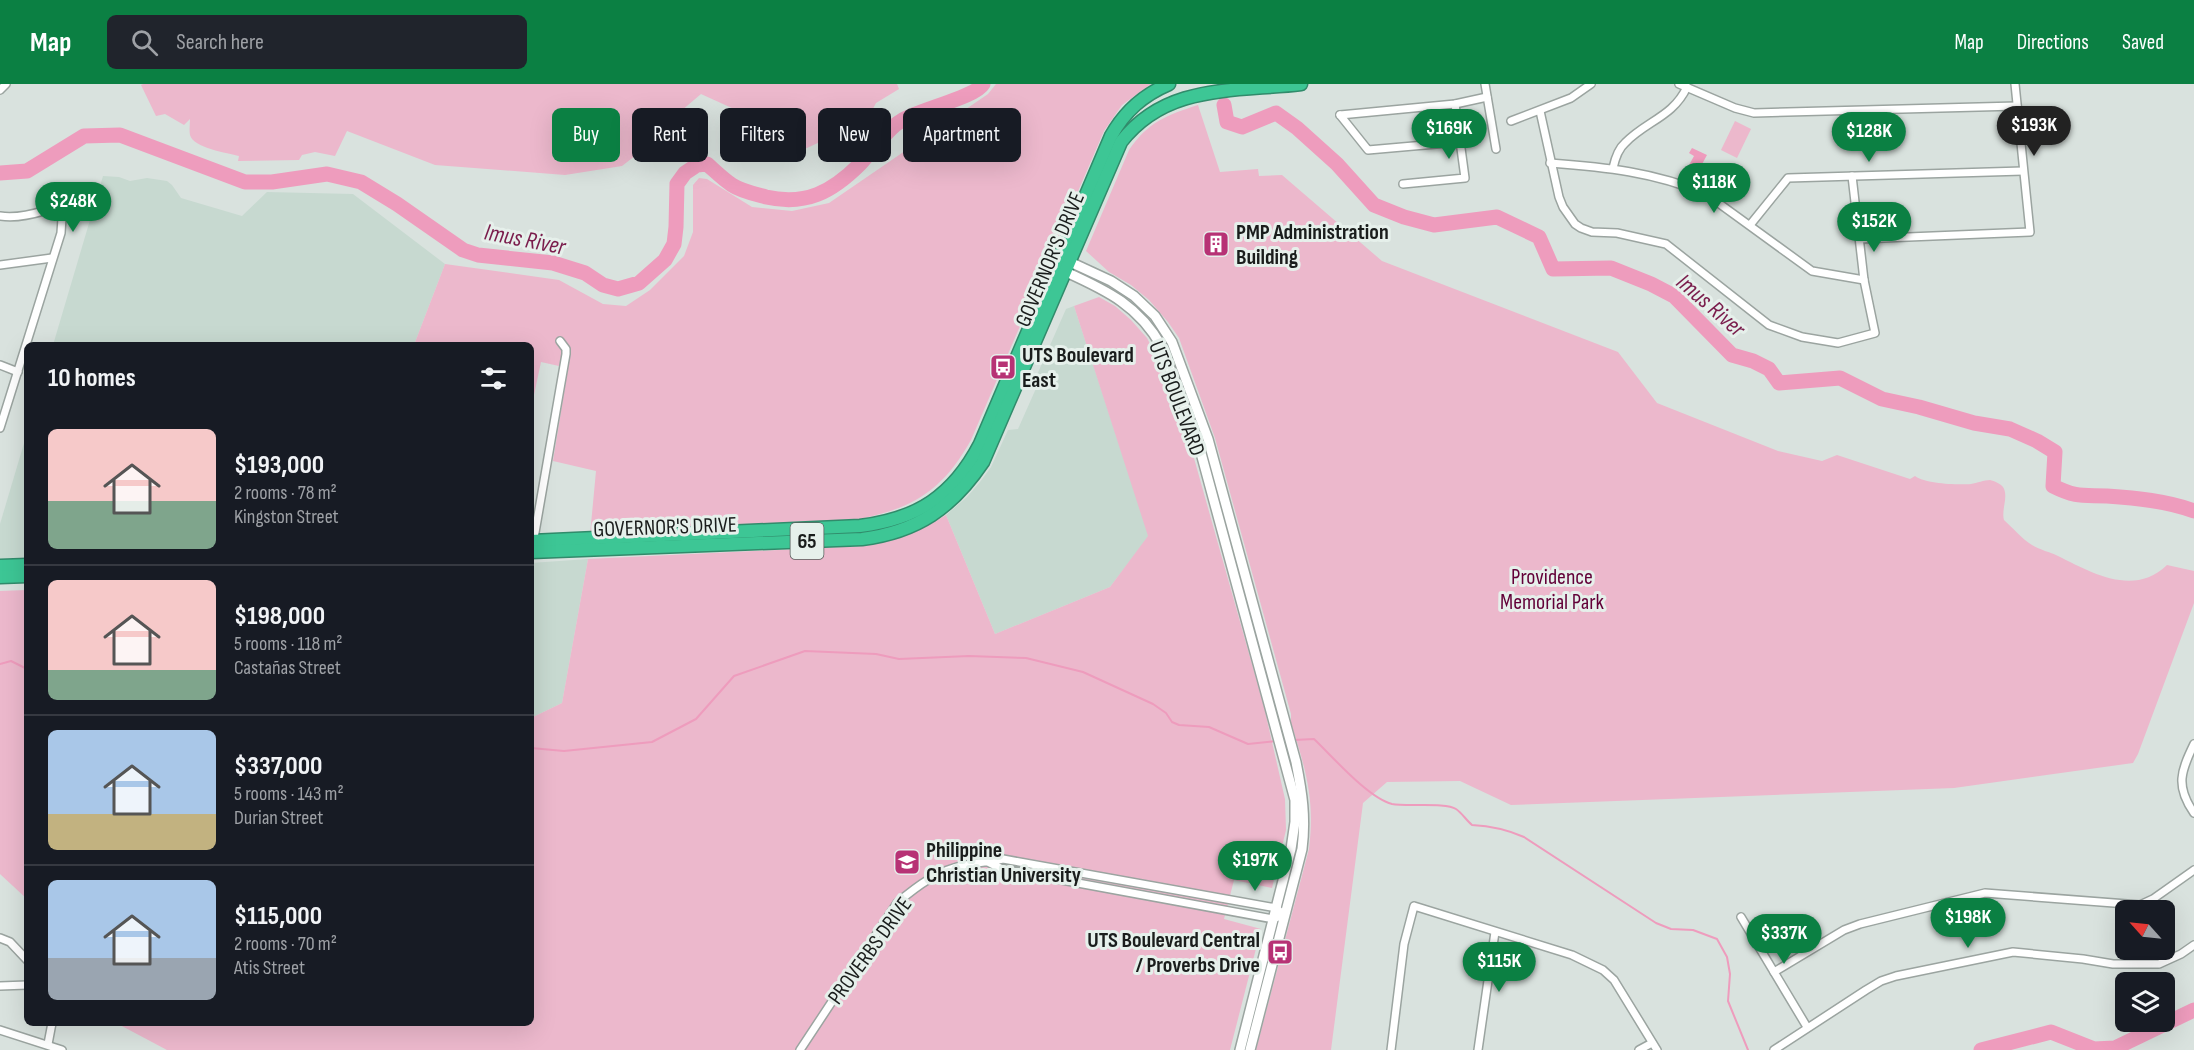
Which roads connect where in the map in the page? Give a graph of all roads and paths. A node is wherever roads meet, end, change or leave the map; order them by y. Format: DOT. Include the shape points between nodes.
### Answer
graph roads {
  1 [pos="6,84"];
  2 [pos="1169,84"];
  3 [pos="1300,84"];
  4 [pos="1485,84"];
  5 [pos="1591,84"];
  6 [pos="1679,84"];
  7 [pos="2015,84"];
  8 [pos="1687,87"];
  9 [pos="0,90"];
  10 [pos="1487,97"];
  11 [pos="1455,104"];
  12 [pos="2017,106"];
  13 [pos="1540,111"];
  14 [pos="1511,121"];
  15 [pos="1459,142"];
  16 [pos="1496,149"];
  17 [pos="1550,163"];
  18 [pos="1613,168"];
  19 [pos="2023,171"];
  20 [pos="1852,176"];
  21 [pos="1403,184"];
  22 [pos="86,193"];
  23 [pos="59,206"];
  24 [pos="0,216"];
  25 [pos="1750,225"];
  26 [pos="1860,239"];
  27 [pos="52,258"];
  28 [pos="1057,262"];
  29 [pos="0,265"];
  30 [pos="1068,267"];
  31 [pos="1864,280"];
  32 [pos="560,341"];
  33 [pos="27,342"];
  34 [pos="24,352"];
  35 [pos="0,365"];
  36 [pos="18,372"];
  37 [pos="0,428"];
  38 [pos="534,536"];
  39 [pos="534,547"];
  40 [pos="534,547"];
  41 [pos="24,565"];
  42 [pos="0,566"];
  43 [pos="24,576"];
  44 [pos="0,577"];
  45 [pos="2194,744"];
  46 [pos="2194,813"];
  47 [pos="988,862"];
  48 [pos="2194,870"];
  49 [pos="1280,912"];
  50 [pos="1741,917"];
  51 [pos="1273,919"];
  52 [pos="1495,932"];
  53 [pos="0,938"];
  54 [pos="2194,945"];
  55 [pos="24,957"];
  56 [pos="1774,972"];
  57 [pos="24,985"];
  58 [pos="0,986"];
  59 [pos="51,1026"];
  60 [pos="1807,1027"];
  61 [pos="0,1030"];
  62 [pos="1652,1043"];
  63 [pos="48,1044"];
  64 [pos="62,1050"];
  65 [pos="800,1050"];
  66 [pos="1240,1050"];
  67 [pos="1250,1050"];
  68 [pos="1391,1050"];
  69 [pos="1478,1050"];
  70 [pos="1639,1050"];
  71 [pos="1657,1050"];
  72 [pos="1774,1050"];
  1 -- 9 [label="street"];
  2 -- 28 [label="highway, GOVERNOR'S DRIVE / 65" via="1137,103 1119,122"];
  3 -- 30 [label="highway, GOVERNOR'S DRIVE / 65" via="1202,91 1155,108 1121,142"];
  4 -- 10 [label="street"];
  5 -- 13 [label="street" via="1571,98"];
  6 -- 8 [label="street"];
  7 -- 12 [label="street"];
  8 -- 12 [label="street" via="1754,113"];
  8 -- 18 [label="street" via="1680,102 1624,143"];
  10 -- 11 [label="street"];
  10 -- 16 [label="street"];
  11 -- 15 [label="street"];
  11 -- 15 [label="street" via="1340,115 1368,150"];
  12 -- 19 [label="street"];
  13 -- 14 [label="street"];
  13 -- 17 [label="street"];
  15 -- 21 [label="street" via="1465,178"];
  17 -- 18 [label="street"];
  17 -- 31 [label="street" via="1563,207 1575,224 1592,232 1617,233 1666,244 1769,325 1802,338 1838,343 1875,333"];
  18 -- 25 [label="street" via="1689,186"];
  19 -- 20 [label="street"];
  19 -- 26 [label="street" via="2030,232"];
  20 -- 25 [label="street" via="1788,178"];
  20 -- 26 [label="street"];
  22 -- 23 [label="street"];
  23 -- 24 [label="street" via="20,216"];
  23 -- 27 [label="street" via="61,232"];
  25 -- 31 [label="street" via="1812,271"];
  26 -- 31 [label="street"];
  27 -- 29 [label="street"];
  27 -- 33 [label="street"];
  28 -- 30 [label="main road, UTS BOULEVARD"];
  28 -- 39 [label="highway, GOVERNOR'S DRIVE / 65" via="973,458 953,485 921,510 860,526"];
  30 -- 40 [label="highway, GOVERNOR'S DRIVE / 65" via="983,462 960,493 926,520 897,532 862,538"];
  30 -- 49 [label="main road, UTS BOULEVARD" via="1127,304 1146,323 1162,347 1198,442 1294,800 1295,822"];
  30 -- 49 [label="main road, UTS BOULEVARD" via="1112,281 1155,316 1172,342 1209,440 1304,798 1302,849"];
  32 -- 38 [label="street" via="566,354"];
  34 -- 36 [label="street"];
  35 -- 36 [label="street"];
  36 -- 37 [label="street"];
  41 -- 42 [label="highway"];
  43 -- 44 [label="highway"];
  45 -- 46 [label="street" via="2180,779 2182,794"];
  47 -- 49 [label="street, PROVERBS DRIVE" via="1003,859"];
  47 -- 51 [label="street, PROVERBS DRIVE" via="1002,869"];
  47 -- 65 [label="street, PROVERBS DRIVE" via="939,873 897,903"];
  48 -- 56 [label="street" via="2140,905 1985,893 1860,924"];
  49 -- 51 [label="main road, UTS BOULEVARD"];
  49 -- 67 [label="main road, UTS BOULEVARD"];
  50 -- 56 [label="street"];
  51 -- 66 [label="main road, UTS BOULEVARD"];
  52 -- 62 [label="street" via="1572,955 1603,970 1614,980"];
  52 -- 68 [label="street" via="1414,906 1404,944"];
  52 -- 69 [label="street"];
  53 -- 55 [label="street" via="10,942"];
  54 -- 60 [label="street" via="2159,964 2113,964 2013,952 1920,971 1881,981"];
  56 -- 60 [label="street"];
  57 -- 58 [label="street"];
  59 -- 63 [label="street"];
  60 -- 72 [label="street"];
  61 -- 63 [label="street"];
  62 -- 70 [label="street"];
  62 -- 71 [label="street"];
  63 -- 64 [label="street"];
}
